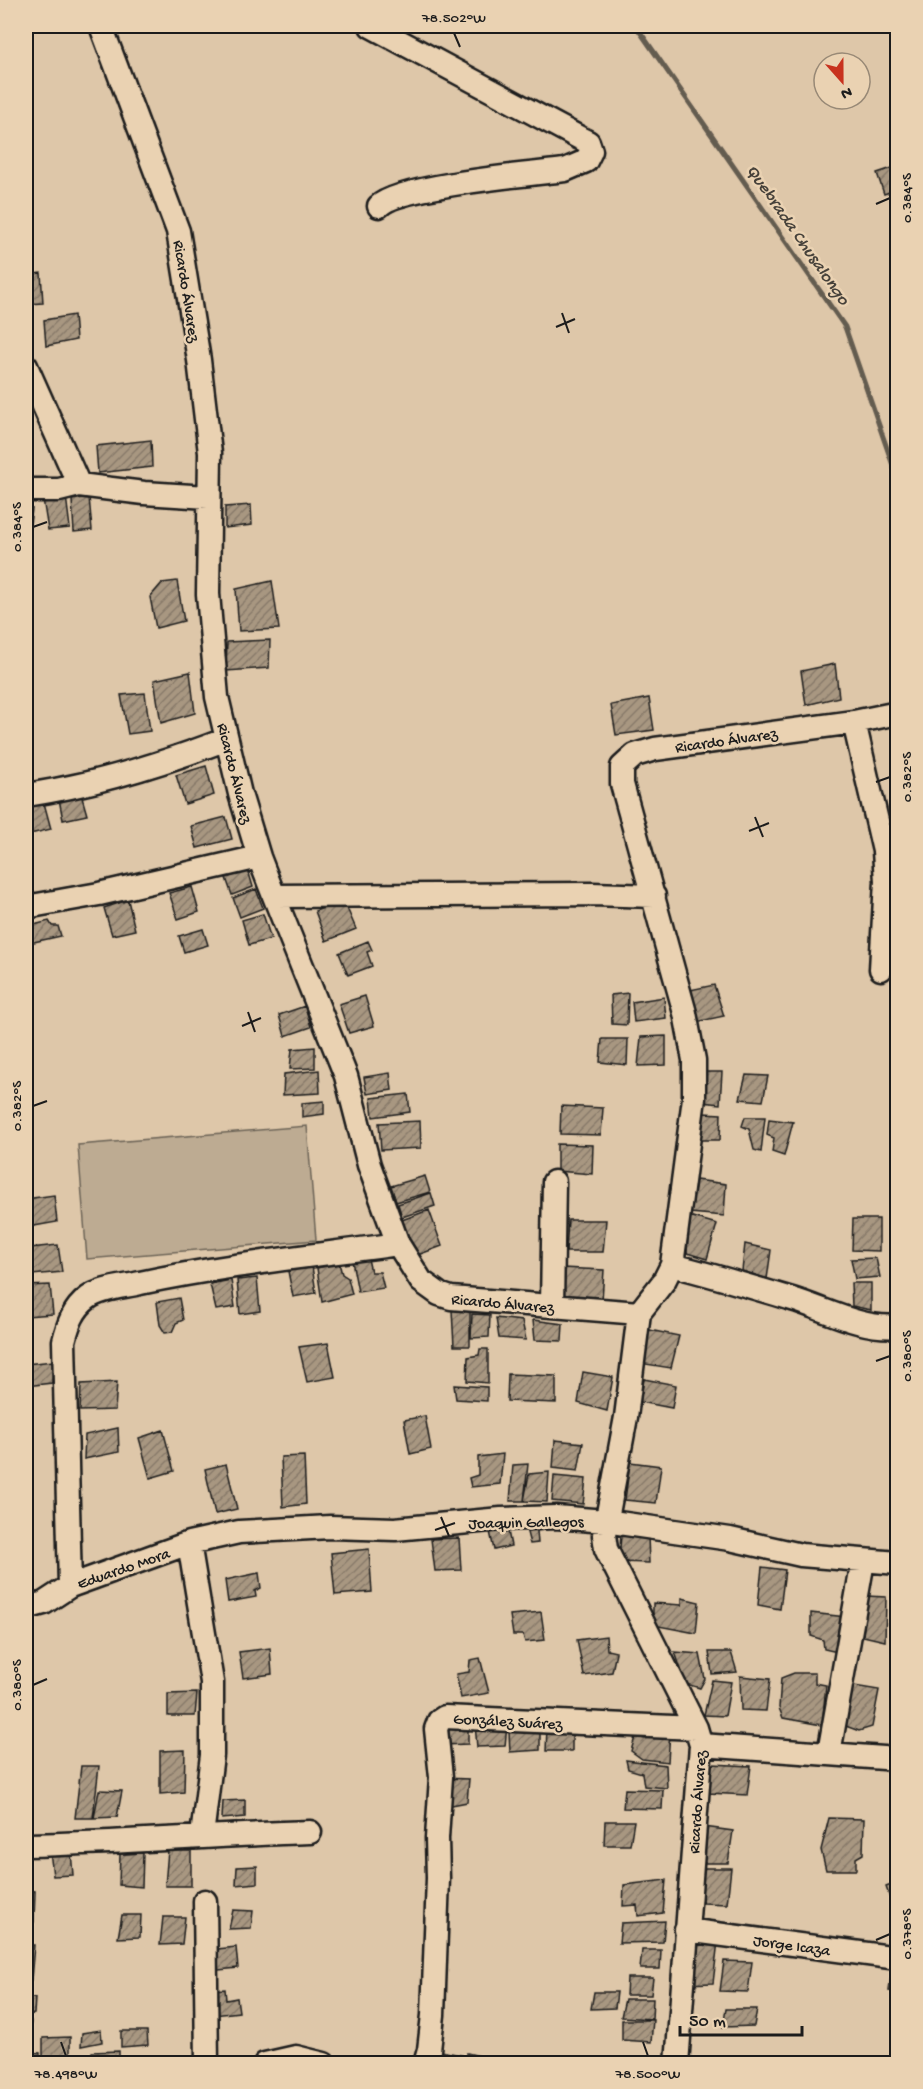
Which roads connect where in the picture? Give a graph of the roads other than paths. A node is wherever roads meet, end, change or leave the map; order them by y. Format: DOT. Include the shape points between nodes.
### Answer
graph roads {
  1 [pos="100,26"];
  2 [pos="371,26"];
  3 [pos="379,206"];
  4 [pos="26,366"];
  5 [pos="79,486"];
  6 [pos="26,490"];
  7 [pos="208,497"];
  8 [pos="897,713"];
  9 [pos="854,722"];
  10 [pos="227,739"];
  11 [pos="26,795"];
  12 [pos="259,857"];
  13 [pos="274,896"];
  14 [pos="654,896"];
  15 [pos="26,907"];
  16 [pos="881,969"];
  17 [pos="554,1182"];
  18 [pos="398,1244"];
  19 [pos="672,1265"];
  20 [pos="552,1306"];
  21 [pos="639,1313"];
  22 [pos="897,1326"];
  23 [pos="605,1521"];
  24 [pos="189,1543"];
  25 [pos="863,1561"];
  26 [pos="897,1563"];
  27 [pos="70,1586"];
  28 [pos="26,1608"];
  29 [pos="699,1737"];
  30 [pos="829,1753"];
  31 [pos="897,1759"];
  32 [pos="310,1832"];
  33 [pos="202,1836"];
  34 [pos="26,1845"];
  35 [pos="205,1900"];
  36 [pos="686,1930"];
  37 [pos="897,1958"];
  38 [pos="207,2064"];
  39 [pos="265,2064"];
  40 [pos="324,2064"];
  41 [pos="425,2064"];
  42 [pos="676,2064"];
  1 -- 7 [label="street, Ricardo Álvarez" via="178,231 210,453"];
  2 -- 3 [label="street" via="588,142 591,151 586,161 565,170 410,192 384,200"];
  4 -- 5 [label="street"];
  5 -- 6 [label="street"];
  5 -- 7 [label="street"];
  7 -- 10 [label="street, Ricardo Álvarez" via="208,594 217,697"];
  8 -- 9 [label="street, Ricardo Álvarez"];
  9 -- 14 [label="street, Ricardo Álvarez" via="635,755 622,767 622,784"];
  9 -- 16 [label="street" via="884,851"];
  10 -- 11 [label="street" via="109,779"];
  10 -- 12 [label="street, Ricardo Álvarez"];
  12 -- 13 [label="street, Ricardo Álvarez"];
  12 -- 15 [label="street"];
  13 -- 14 [label="street"];
  13 -- 18 [label="street, Ricardo Álvarez" via="346,1076 369,1165"];
  14 -- 19 [label="street, Ricardo Álvarez" via="694,1060 694,1098"];
  17 -- 20 [label="street"];
  18 -- 20 [label="street, Ricardo Álvarez" via="421,1281 439,1294"];
  18 -- 27 [label="street" via="174,1276 105,1291 89,1297 76,1309 64,1341"];
  19 -- 21 [label="street, Ricardo Álvarez"];
  19 -- 22 [label="street" via="848,1318 884,1327"];
  20 -- 21 [label="street, Ricardo Álvarez"];
  21 -- 23 [label="street, Ricardo Álvarez" via="626,1417"];
  23 -- 24 [label="street, Joaquin Gallegos" via="545,1518 395,1529 330,1527 239,1532"];
  23 -- 25 [label="street, Joaquin Gallegos" via="730,1539 801,1556"];
  23 -- 29 [label="street, Ricardo Álvarez" via="606,1549"];
  24 -- 27 [label="street, Eduardo Mora"];
  24 -- 33 [label="street" via="212,1682 212,1755"];
  25 -- 26 [label="street, Joaquin Gallegos"];
  25 -- 30 [label="street"];
  27 -- 28 [label="street, Eduardo Mora" via="44,1603"];
  29 -- 30 [label="street, González Suárez"];
  29 -- 36 [label="street, Ricardo Álvarez"];
  29 -- 41 [label="street, González Suárez" via="445,1717 439,1720 438,1878 432,2016"];
  30 -- 31 [label="street, González Suárez"];
  32 -- 33 [label="street"];
  33 -- 34 [label="street"];
  35 -- 38 [label="street"];
  36 -- 37 [label="street, Jorge Icaza"];
  36 -- 42 [label="street, Ricardo Álvarez"];
  39 -- 40 [label="street" via="296,2057"];
}
